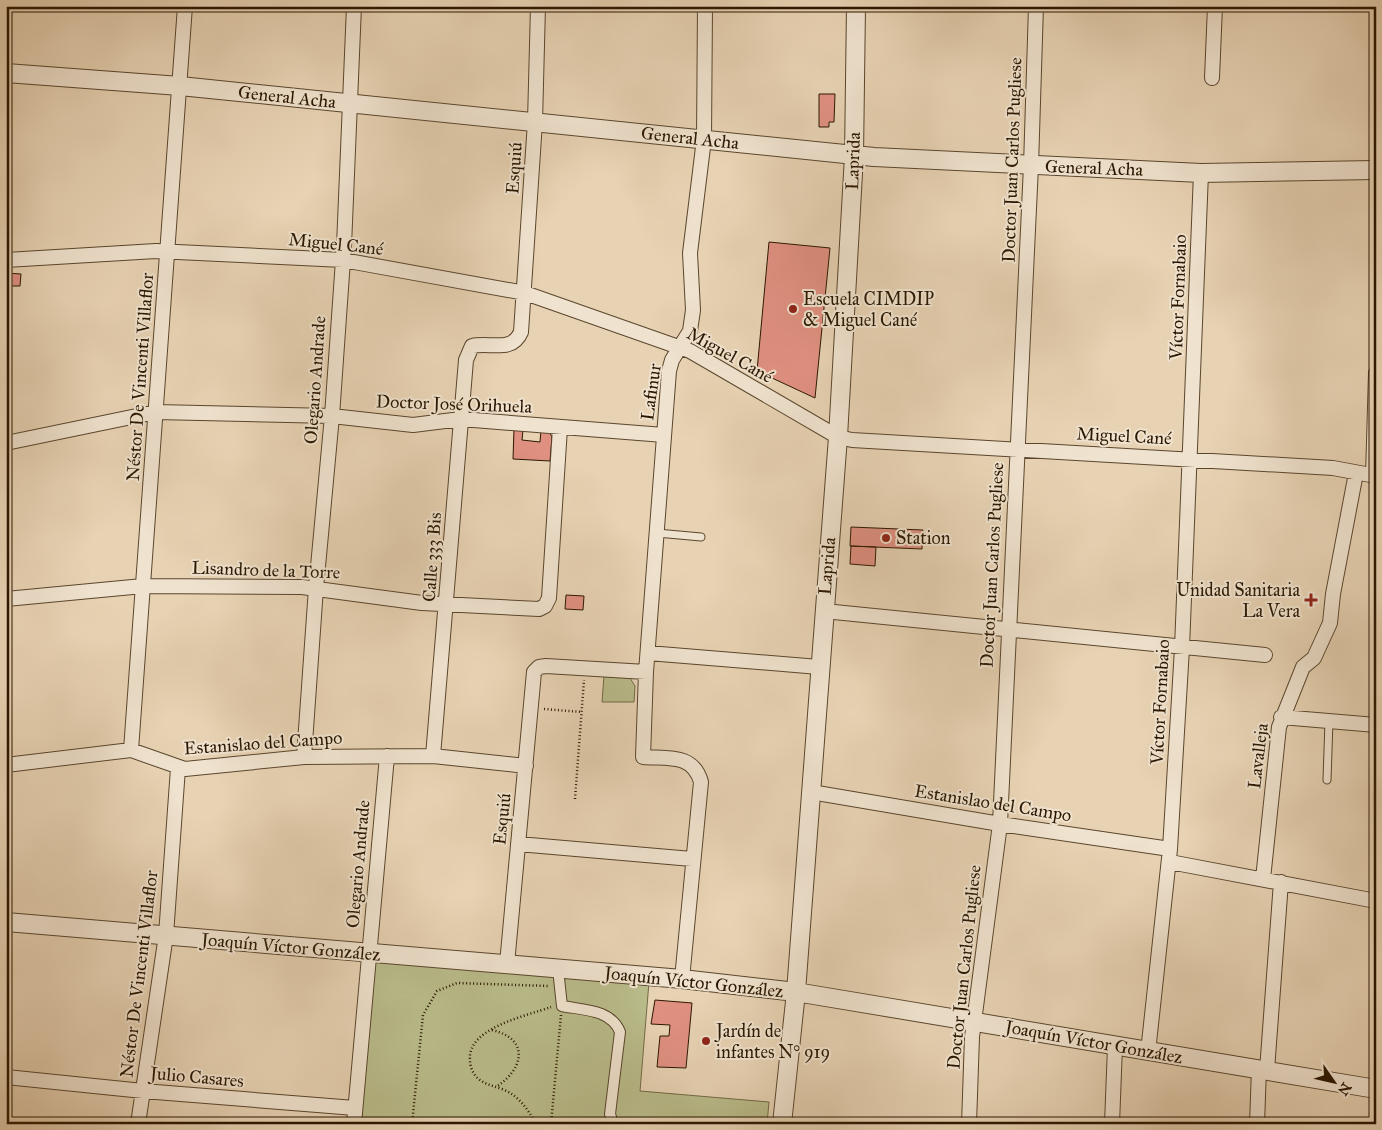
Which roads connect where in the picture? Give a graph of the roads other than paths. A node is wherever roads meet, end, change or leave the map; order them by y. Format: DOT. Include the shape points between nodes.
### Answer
graph roads {
  1 [pos="185,6"];
  2 [pos="354,6"];
  3 [pos="538,6"];
  4 [pos="705,6"];
  5 [pos="856,6"];
  6 [pos="1036,6"];
  7 [pos="1215,6"];
  8 [pos="6,73"];
  9 [pos="1212,78"];
  10 [pos="180,86"];
  11 [pos="351,103"];
  12 [pos="535,122"];
  13 [pos="704,139"];
  14 [pos="854,156"];
  15 [pos="1031,166"];
  16 [pos="1376,170"];
  17 [pos="1201,172"];
  18 [pos="168,252"];
  19 [pos="6,260"];
  20 [pos="343,260"];
  21 [pos="525,293"];
  22 [pos="680,347"];
  23 [pos="466,360"];
  24 [pos="1376,374"];
  25 [pos="156,412"];
  26 [pos="332,416"];
  27 [pos="461,420"];
  28 [pos="560,428"];
  29 [pos="664,435"];
  30 [pos="838,437"];
  31 [pos="6,443"];
  32 [pos="1017,449"];
  33 [pos="1190,459"];
  34 [pos="1356,473"];
  35 [pos="1374,476"];
  36 [pos="657,532"];
  37 [pos="701,537"];
  38 [pos="143,586"];
  39 [pos="316,588"];
  40 [pos="6,599"];
  41 [pos="447,604"];
  42 [pos="824,611"];
  43 [pos="1008,630"];
  44 [pos="1182,648"];
  45 [pos="648,653"];
  46 [pos="1265,655"];
  47 [pos="819,667"];
  48 [pos="646,672"];
  49 [pos="1281,718"];
  50 [pos="1329,721"];
  51 [pos="1376,725"];
  52 [pos="131,750"];
  53 [pos="387,756"];
  54 [pos="434,756"];
  55 [pos="304,757"];
  56 [pos="6,765"];
  57 [pos="526,766"];
  58 [pos="178,768"];
  59 [pos="1327,780"];
  60 [pos="811,792"];
  61 [pos="1000,824"];
  62 [pos="518,844"];
  63 [pos="1170,855"];
  64 [pos="692,859"];
  65 [pos="1263,879"];
  66 [pos="1281,882"];
  67 [pos="1376,901"];
  68 [pos="6,922"];
  69 [pos="166,935"];
  70 [pos="368,954"];
  71 [pos="507,964"];
  72 [pos="558,977"];
  73 [pos="682,979"];
  74 [pos="796,992"];
  75 [pos="974,1021"];
  76 [pos="1115,1046"];
  77 [pos="1148,1052"];
  78 [pos="1263,1069"];
  79 [pos="6,1077"];
  80 [pos="1376,1089"];
  81 [pos="143,1091"];
  82 [pos="355,1108"];
  83 [pos="138,1124"];
  84 [pos="354,1124"];
  85 [pos="613,1124"];
  86 [pos="782,1124"];
  87 [pos="969,1124"];
  88 [pos="1112,1124"];
  89 [pos="1257,1124"];
  1 -- 10 [label="street, Néstor De Vincenti Villaflor"];
  2 -- 11 [label="street, Olegario Andrade"];
  3 -- 12 [label="street, Esquiú"];
  4 -- 13 [label="street, Lafinur"];
  5 -- 14 [label="street, Laprida"];
  6 -- 15 [label="street, Doctor Juan Carlos Pugliese"];
  7 -- 9 [label="street"];
  8 -- 10 [label="street, General Acha"];
  10 -- 11 [label="street, General Acha"];
  10 -- 18 [label="street, Néstor De Vincenti Villaflor"];
  11 -- 12 [label="street, General Acha"];
  11 -- 20 [label="street, Olegario Andrade"];
  12 -- 13 [label="street, General Acha"];
  12 -- 21 [label="street, Esquiú"];
  13 -- 14 [label="street, General Acha"];
  13 -- 22 [label="street, Lafinur" via="690,253 690,331"];
  14 -- 15 [label="street, General Acha"];
  14 -- 30 [label="street, Laprida"];
  15 -- 17 [label="street, General Acha"];
  15 -- 32 [label="street, Doctor Juan Carlos Pugliese"];
  16 -- 17 [label="street, General Acha"];
  17 -- 33 [label="street, Víctor Fornabaio"];
  18 -- 19 [label="street, Miguel Cané"];
  18 -- 20 [label="street, Miguel Cané"];
  18 -- 25 [label="street, Néstor De Vincenti Villaflor"];
  20 -- 21 [label="street, Miguel Cané"];
  20 -- 26 [label="street, Olegario Andrade"];
  21 -- 22 [label="street, Miguel Cané"];
  21 -- 23 [label="street, Esquiú" via="521,332 516,342 511,345 472,346"];
  22 -- 29 [label="street, Lafinur" via="672,360"];
  22 -- 30 [label="street, Miguel Cané"];
  23 -- 27 [label="street, Calle 333 Bis"];
  24 -- 35 [label="street"];
  25 -- 26 [label="street, Doctor José Orihuela"];
  25 -- 31 [label="street, Doctor José Orihuela"];
  25 -- 38 [label="street, Néstor De Vincenti Villaflor"];
  26 -- 27 [label="street, Doctor José Orihuela" via="413,425"];
  26 -- 39 [label="street, Olegario Andrade"];
  27 -- 28 [label="street, Doctor José Orihuela"];
  27 -- 41 [label="street, Calle 333 Bis"];
  28 -- 29 [label="street, Doctor José Orihuela"];
  28 -- 41 [label="street, Lisandro de la Torre" via="549,598 545,606 539,609"];
  29 -- 36 [label="street, Lafinur"];
  30 -- 32 [label="street, Miguel Cané"];
  30 -- 42 [label="street, Laprida"];
  32 -- 33 [label="street, Miguel Cané"];
  32 -- 43 [label="street, Doctor Juan Carlos Pugliese"];
  33 -- 34 [label="street, Miguel Cané" via="1333,468"];
  33 -- 44 [label="street, Víctor Fornabaio"];
  34 -- 35 [label="street, Miguel Cané"];
  34 -- 49 [label="street, Lavalleja" via="1330,623 1314,658 1303,667"];
  36 -- 37 [label="lane"];
  36 -- 45 [label="street, Lafinur"];
  38 -- 39 [label="street, Lisandro de la Torre"];
  38 -- 40 [label="street, Lisandro de la Torre"];
  38 -- 52 [label="street, Néstor De Vincenti Villaflor"];
  39 -- 41 [label="street, Lisandro de la Torre"];
  39 -- 55 [label="street, Olegario Andrade"];
  41 -- 54 [label="street, Calle 333 Bis"];
  42 -- 43 [label="street"];
  42 -- 47 [label="street, Laprida"];
  43 -- 44 [label="street"];
  43 -- 61 [label="street, Doctor Juan Carlos Pugliese"];
  44 -- 46 [label="street"];
  44 -- 63 [label="street, Víctor Fornabaio"];
  45 -- 47 [label="street"];
  45 -- 48 [label="street, Lafinur"];
  47 -- 60 [label="street, Laprida"];
  48 -- 57 [label="street, Esquiú" via="539,667 533,678"];
  48 -- 64 [label="street, Lafinur" via="641,757 683,760 698,770 701,782"];
  49 -- 50 [label="street"];
  49 -- 65 [label="street, Lavalleja"];
  50 -- 51 [label="street"];
  50 -- 59 [label="lane"];
  52 -- 56 [label="street, Estanislao del Campo"];
  52 -- 58 [label="street, Estanislao del Campo"];
  53 -- 54 [label="street, Estanislao del Campo"];
  53 -- 55 [label="street, Estanislao del Campo"];
  53 -- 70 [label="street, Olegario Andrade"];
  54 -- 57 [label="street, Estanislao del Campo"];
  55 -- 58 [label="street, Estanislao del Campo"];
  57 -- 62 [label="street, Esquiú"];
  58 -- 69 [label="street, Néstor De Vincenti Villaflor"];
  60 -- 61 [label="street, Estanislao del Campo"];
  60 -- 74 [label="street, Laprida"];
  61 -- 63 [label="street, Estanislao del Campo"];
  61 -- 75 [label="street, Doctor Juan Carlos Pugliese"];
  62 -- 64 [label="street"];
  62 -- 71 [label="street, Esquiú"];
  63 -- 65 [label="street, Estanislao del Campo"];
  63 -- 77 [label="street, Víctor Fornabaio"];
  64 -- 73 [label="street"];
  65 -- 66 [label="street, Estanislao del Campo"];
  66 -- 67 [label="street, Estanislao del Campo"];
  66 -- 78 [label="street"];
  68 -- 69 [label="street, Joaquín Víctor González"];
  69 -- 70 [label="street, Joaquín Víctor González"];
  69 -- 81 [label="street, Néstor De Vincenti Villaflor"];
  70 -- 71 [label="street, Joaquín Víctor González"];
  70 -- 82 [label="street, Olegario Andrade"];
  71 -- 72 [label="street, Joaquín Víctor González"];
  72 -- 73 [label="street, Joaquín Víctor González"];
  72 -- 85 [label="street" via="562,1006 603,1013 617,1024 620,1040 610,1114"];
  73 -- 74 [label="street, Joaquín Víctor González"];
  74 -- 75 [label="street, Joaquín Víctor González"];
  74 -- 86 [label="street, Laprida"];
  75 -- 76 [label="street, Joaquín Víctor González"];
  75 -- 87 [label="street, Doctor Juan Carlos Pugliese"];
  76 -- 77 [label="street, Joaquín Víctor González"];
  76 -- 88 [label="street"];
  77 -- 78 [label="street, Joaquín Víctor González"];
  78 -- 80 [label="street, Joaquín Víctor González"];
  78 -- 89 [label="street"];
  79 -- 81 [label="street, Julio Casares"];
  81 -- 82 [label="street, Julio Casares"];
  81 -- 83 [label="street, Néstor De Vincenti Villaflor"];
  82 -- 84 [label="street, Olegario Andrade"];
}
